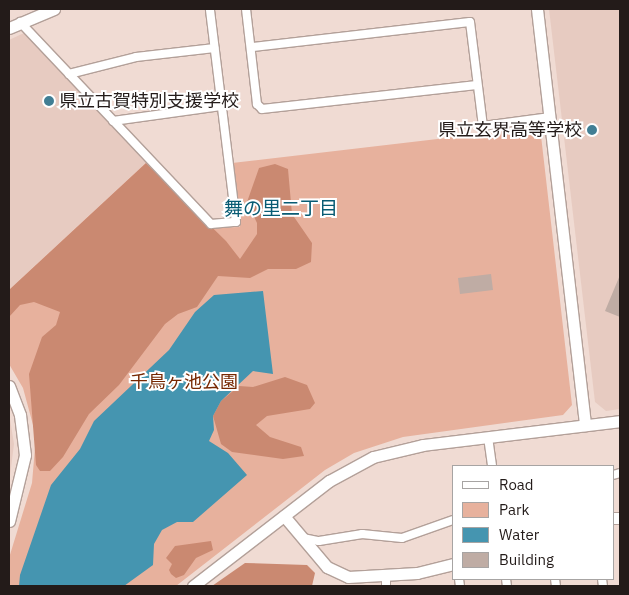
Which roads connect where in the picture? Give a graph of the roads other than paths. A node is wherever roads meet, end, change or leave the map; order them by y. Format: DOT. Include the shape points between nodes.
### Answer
graph roads {
  1 [pos="54,9"];
  2 [pos="210,9"];
  3 [pos="246,9"];
  4 [pos="537,9"];
  5 [pos="20,22"];
  6 [pos="9,28"];
  7 [pos="253,47"];
  8 [pos="214,48"];
  9 [pos="69,74"];
  10 [pos="477,85"];
  11 [pos="221,106"];
  12 [pos="550,117"];
  13 [pos="113,121"];
  14 [pos="9,386"];
  15 [pos="620,421"];
  16 [pos="585,425"];
  17 [pos="488,437"];
  18 [pos="492,465"];
  19 [pos="284,516"];
  20 [pos="452,520"];
  21 [pos="9,522"];
  22 [pos="301,537"];
  23 [pos="452,564"];
  24 [pos="386,581"];
  25 [pos="193,586"];
  1 -- 5 [label="street"];
  2 -- 8 [label="street"];
  3 -- 7 [label="street"];
  4 -- 12 [label="street"];
  5 -- 6 [label="street"];
  5 -- 9 [label="street"];
  7 -- 10 [label="street" via="257,104 266,110"];
  7 -- 10 [label="street" via="470,22"];
  8 -- 9 [label="street" via="136,57"];
  8 -- 11 [label="street"];
  9 -- 13 [label="street"];
  10 -- 12 [label="street" via="483,126"];
  11 -- 13 [label="street"];
  11 -- 13 [label="street" via="236,222 211,224"];
  12 -- 16 [label="street"];
  14 -- 21 [label="street" via="20,415 24,455"];
  15 -- 16 [label="street"];
  16 -- 17 [label="street"];
  17 -- 18 [label="street"];
  17 -- 19 [label="street" via="401,448 372,457 329,480"];
  19 -- 22 [label="street"];
  19 -- 25 [label="street"];
  20 -- 22 [label="street" via="402,538 362,534 319,541"];
  22 -- 24 [label="street" via="336,573"];
  23 -- 24 [label="street"];
}
